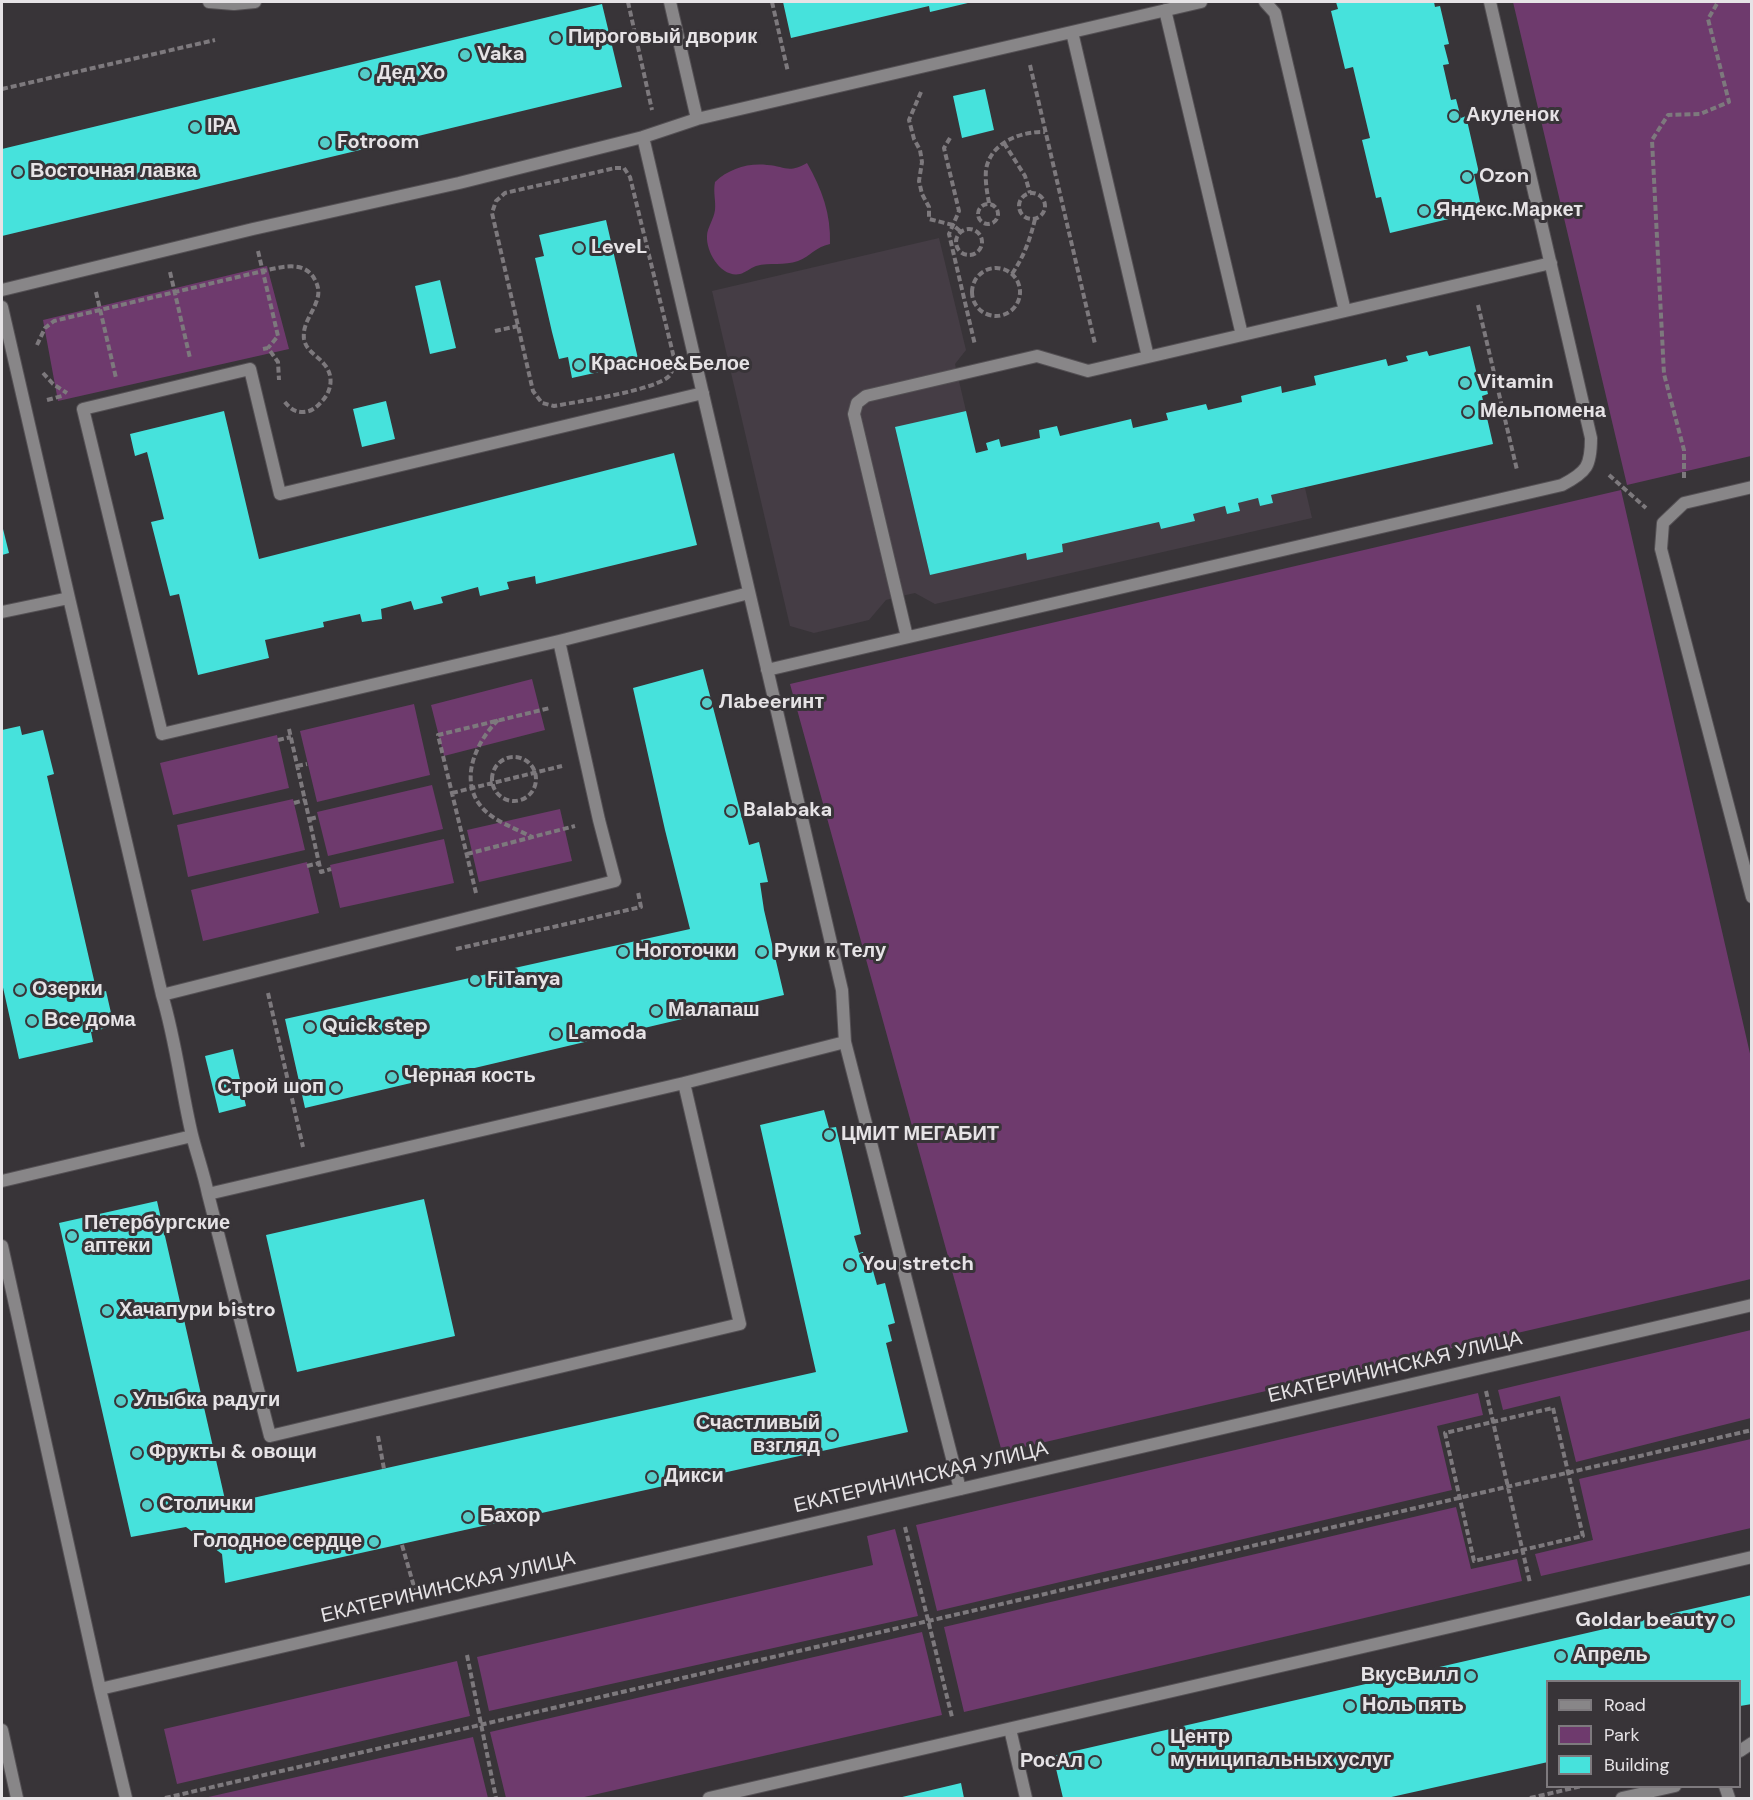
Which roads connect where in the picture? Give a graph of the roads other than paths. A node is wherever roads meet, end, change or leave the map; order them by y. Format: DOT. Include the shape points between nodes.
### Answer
graph roads {
  1 [pos="209,2"];
  2 [pos="255,2"];
  3 [pos="670,2"];
  4 [pos="1201,2"];
  5 [pos="1265,2"];
  6 [pos="1490,2"];
  7 [pos="1166,10"];
  8 [pos="1072,32"];
  9 [pos="697,119"];
  10 [pos="643,136"];
  11 [pos="1551,262"];
  12 [pos="2,290"];
  13 [pos="2,307"];
  14 [pos="1345,311"];
  15 [pos="1242,335"];
  16 [pos="1148,357"];
  17 [pos="703,393"];
  18 [pos="1752,488"];
  19 [pos="749,593"];
  20 [pos="69,598"];
  21 [pos="2,612"];
  22 [pos="907,637"];
  23 [pos="559,641"];
  24 [pos="767,670"];
  25 [pos="1752,897"];
  26 [pos="162,995"];
  27 [pos="845,1042"];
  28 [pos="684,1083"];
  29 [pos="192,1136"];
  30 [pos="2,1181"];
  31 [pos="208,1194"];
  32 [pos="2,1246"];
  33 [pos="1752,1305"];
  34 [pos="960,1489"];
  35 [pos="1752,1557"];
  36 [pos="100,1689"];
  37 [pos="1010,1729"];
  38 [pos="2,1730"];
  39 [pos="1666,1788"];
  40 [pos="18,1798"];
  41 [pos="126,1798"];
  42 [pos="709,1798"];
  43 [pos="1026,1798"];
  44 [pos="1622,1798"];
  1 -- 2 [label="street"];
  3 -- 9 [label="street"];
  4 -- 7 [label="street"];
  5 -- 14 [label="street" via="1275,13"];
  6 -- 11 [label="street"];
  7 -- 8 [label="street"];
  7 -- 15 [label="street"];
  8 -- 9 [label="street"];
  8 -- 16 [label="street"];
  9 -- 10 [label="street"];
  10 -- 12 [label="street" via="386,201"];
  10 -- 17 [label="street"];
  11 -- 14 [label="street"];
  11 -- 22 [label="street" via="1591,438 1591,458 1580,476 1562,485"];
  13 -- 20 [label="street"];
  14 -- 15 [label="street"];
  15 -- 16 [label="street"];
  16 -- 22 [label="street" via="1088,371 1036,356 866,396 857,403 854,414"];
  17 -- 19 [label="street"];
  17 -- 23 [label="street" via="280,494 250,369 83,409 162,734"];
  18 -- 25 [label="street" via="1684,503 1662,523 1661,549"];
  19 -- 23 [label="street"];
  19 -- 24 [label="street"];
  20 -- 21 [label="street"];
  20 -- 26 [label="street"];
  22 -- 24 [label="street"];
  23 -- 26 [label="street" via="615,881"];
  24 -- 27 [label="street" via="842,990"];
  26 -- 29 [label="street"];
  27 -- 28 [label="street"];
  27 -- 34 [label="street"];
  28 -- 31 [label="street"];
  28 -- 31 [label="street" via="740,1324 270,1436"];
  29 -- 30 [label="street"];
  29 -- 31 [label="street"];
  32 -- 36 [label="street"];
  33 -- 34 [label="street, ЕКАТЕРИНИНСКАЯ УЛИЦА"];
  34 -- 36 [label="street, ЕКАТЕРИНИНСКАЯ УЛИЦА"];
  35 -- 37 [label="street"];
  36 -- 41 [label="street"];
  37 -- 42 [label="street"];
  37 -- 43 [label="street"];
  38 -- 40 [label="street"];
  39 -- 44 [label="street"];
}
